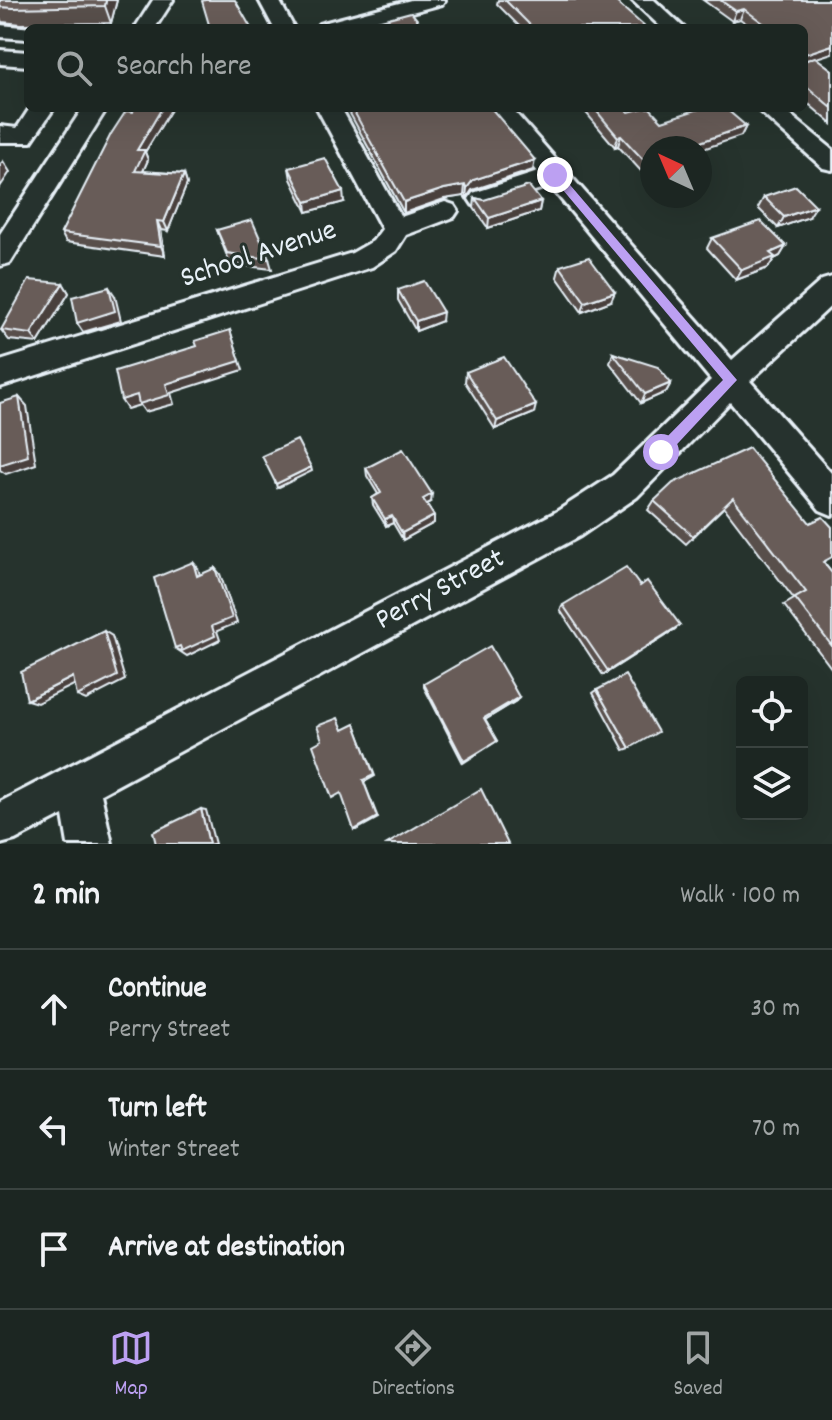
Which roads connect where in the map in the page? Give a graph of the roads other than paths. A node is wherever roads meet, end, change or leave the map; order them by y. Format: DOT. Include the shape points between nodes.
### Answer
graph roads {
  1 [pos="163,0"];
  2 [pos="269,0"];
  3 [pos="435,0"];
  4 [pos="642,0"];
  5 [pos="412,6"];
  6 [pos="148,24"];
  7 [pos="282,24"];
  8 [pos="342,24"];
  9 [pos="427,24"];
  10 [pos="669,24"];
  11 [pos="0,31"];
  12 [pos="24,33"];
  13 [pos="0,57"];
  14 [pos="24,59"];
  15 [pos="39,112"];
  16 [pos="92,112"];
  17 [pos="331,112"];
  18 [pos="501,112"];
  19 [pos="773,112"];
  20 [pos="0,134"];
  21 [pos="832,162"];
  22 [pos="555,175"];
  23 [pos="482,199"];
  24 [pos="445,211"];
  25 [pos="395,229"];
  26 [pos="0,256"];
  27 [pos="832,288"];
  28 [pos="0,374"];
  29 [pos="731,380"];
  30 [pos="832,499"];
  31 [pos="78,785"];
  32 [pos="0,825"];
  33 [pos="90,844"];
  1 -- 6 [label="street"];
  2 -- 7 [label="street"];
  3 -- 5 [label="street"];
  4 -- 10 [label="street"];
  5 -- 8 [label="street"];
  5 -- 9 [label="street"];
  11 -- 12 [label="street"];
  13 -- 14 [label="street"];
  15 -- 20 [label="street" via="23,137"];
  16 -- 26 [label="street"];
  17 -- 25 [label="street"];
  18 -- 22 [label="street"];
  19 -- 21 [label="street"];
  22 -- 23 [label="street"];
  22 -- 29 [label="street"];
  24 -- 25 [label="street"];
  25 -- 28 [label="street, School Avenue" via="382,249 362,260"];
  27 -- 29 [label="street, Perry Street"];
  29 -- 30 [label="street"];
  29 -- 31 [label="street, Perry Street" via="625,486 568,524"];
  31 -- 32 [label="street, Perry Street"];
  31 -- 33 [label="street"];
}
